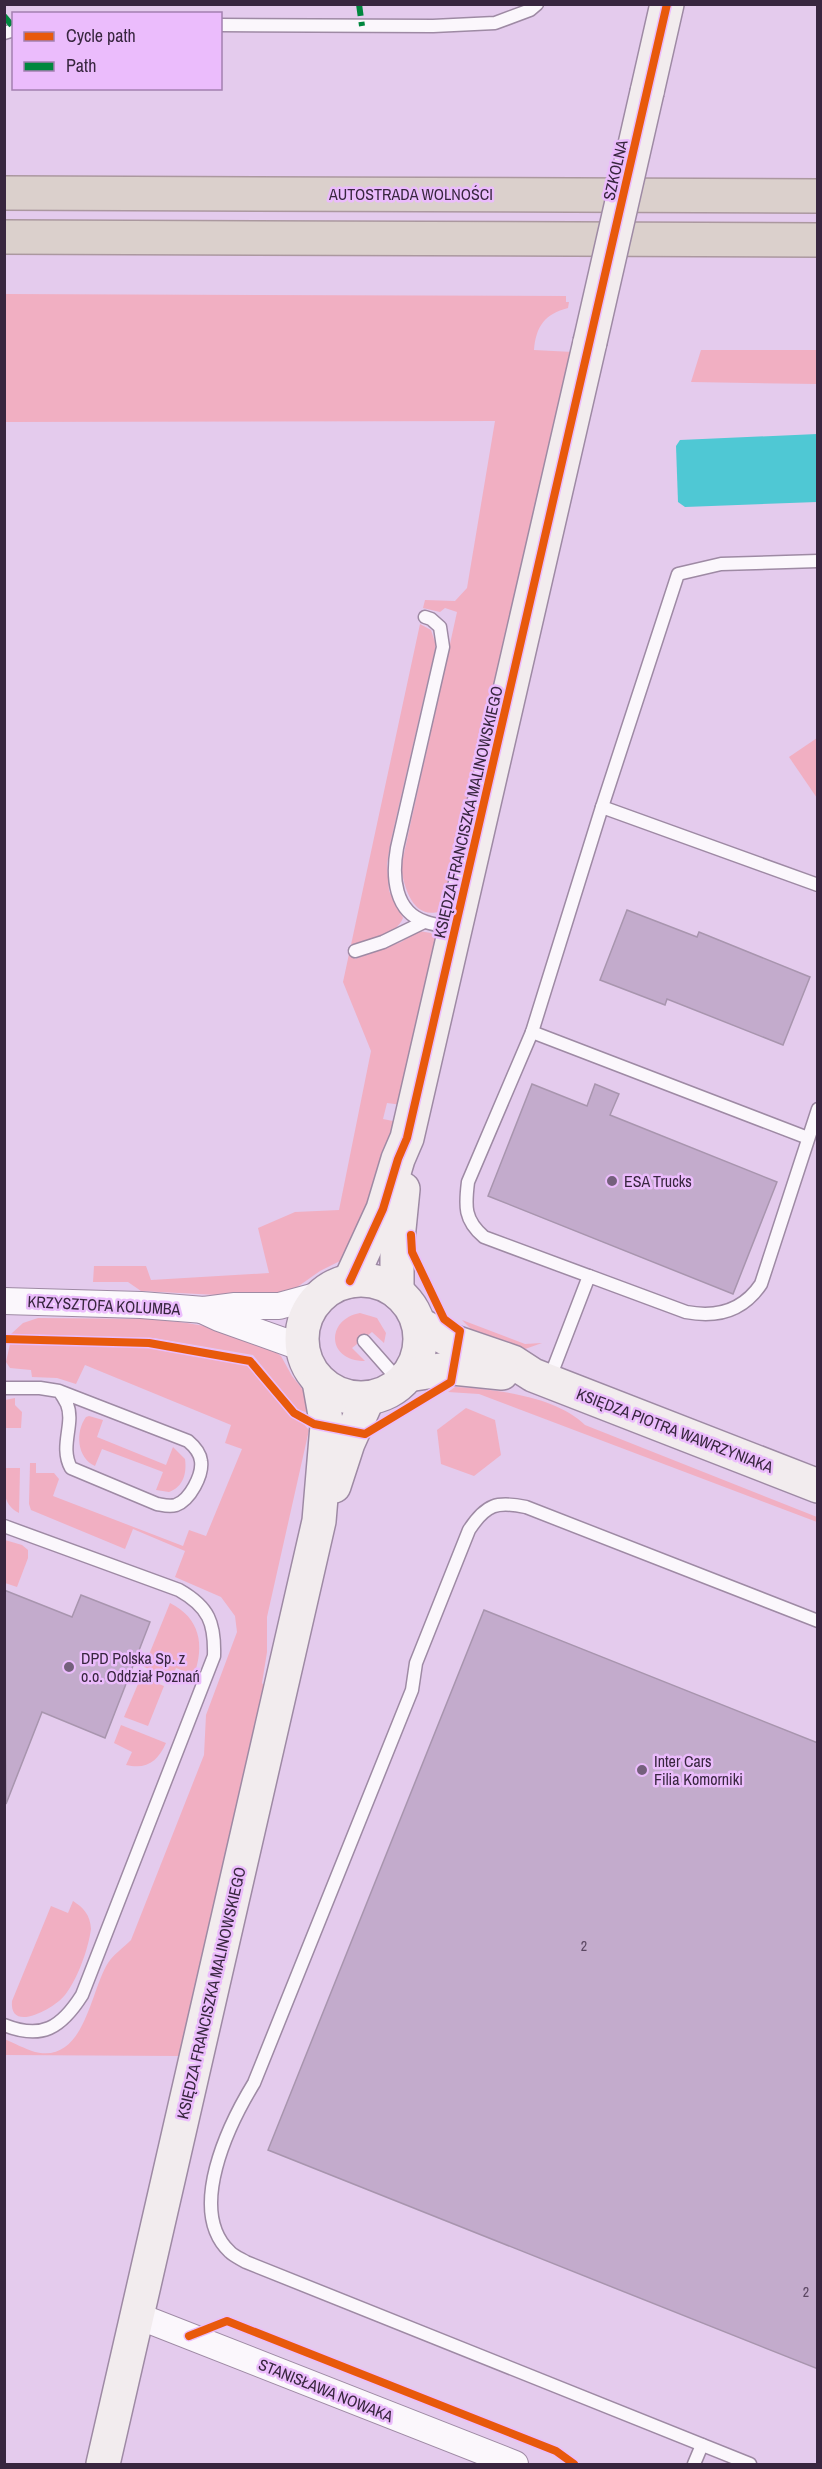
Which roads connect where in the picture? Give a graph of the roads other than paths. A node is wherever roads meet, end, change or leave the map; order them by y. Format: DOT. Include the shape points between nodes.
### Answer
graph roads {
  1 [pos="537,4"];
  2 [pos="667,4"];
  3 [pos="222,26"];
  4 [pos="4,193"];
  5 [pos="818,196"];
  6 [pos="4,237"];
  7 [pos="818,240"];
  8 [pos="590,342"];
  9 [pos="818,561"];
  10 [pos="425,617"];
  11 [pos="602,807"];
  12 [pos="818,885"];
  13 [pos="424,922"];
  14 [pos="456,928"];
  15 [pos="355,951"];
  16 [pos="532,1032"];
  17 [pos="818,1109"];
  18 [pos="407,1138"];
  19 [pos="808,1138"];
  20 [pos="589,1276"];
  21 [pos="337,1288"];
  22 [pos="397,1292"];
  23 [pos="4,1301"];
  24 [pos="204,1310"];
  25 [pos="419,1324"];
  26 [pos="364,1341"];
  27 [pos="303,1348"];
  28 [pos="541,1378"];
  29 [pos="405,1379"];
  30 [pos="319,1381"];
  31 [pos="4,1388"];
  32 [pos="59,1392"];
  33 [pos="368,1398"];
  34 [pos="818,1486"];
  35 [pos="319,1521"];
  36 [pos="4,1526"];
  37 [pos="818,1621"];
  38 [pos="4,2025"];
  39 [pos="138,2316"];
  40 [pos="702,2445"];
  41 [pos="104,2464"];
  42 [pos="515,2464"];
  43 [pos="694,2464"];
  44 [pos="750,2464"];
  1 -- 3 [label="lane" via="495,23"];
  2 -- 8 [label="street, SZKOLNA, bridge"];
  4 -- 5 [label="highway, AUTOSTRADA WOLNOŚCI"];
  6 -- 7 [label="highway"];
  8 -- 14 [label="street, KSIĘDZA FRANCISZKA MALINOWSKIEGO"];
  9 -- 11 [label="lane" via="721,564 678,574"];
  10 -- 13 [label="lane" via="440,627 443,647 394,876 402,903"];
  11 -- 12 [label="lane"];
  11 -- 16 [label="lane"];
  13 -- 14 [label="lane"];
  13 -- 15 [label="lane"];
  14 -- 18 [label="street, KSIĘDZA FRANCISZKA MALINOWSKIEGO"];
  16 -- 19 [label="lane"];
  16 -- 20 [label="lane" via="468,1182 467,1215 484,1237"];
  17 -- 19 [label="lane"];
  18 -- 21 [label="street, KSIĘDZA FRANCISZKA MALINOWSKIEGO" via="380,1217"];
  18 -- 22 [label="street, KSIĘDZA FRANCISZKA MALINOWSKIEGO"];
  19 -- 20 [label="lane" via="761,1284 752,1298 718,1315 702,1315"];
  20 -- 28 [label="lane"];
  21 -- 22 [label="street" via="365,1280"];
  21 -- 24 [label="street, KRZYSZTOFA KOLUMBA" via="279,1306"];
  21 -- 27 [label="street" via="313,1305 302,1333"];
  22 -- 25 [label="street" via="411,1306"];
  23 -- 24 [label="street, KRZYSZTOFA KOLUMBA"];
  24 -- 27 [label="street, KRZYSZTOFA KOLUMBA"];
  25 -- 28 [label="street, KSIĘDZA PIOTRA WAWRZYNIAKA" via="448,1340 513,1362"];
  25 -- 29 [label="street" via="421,1343 416,1362"];
  26 -- 29 [label="lane"];
  27 -- 30 [label="street" via="308,1366"];
  28 -- 29 [label="street, KSIĘDZA PIOTRA WAWRZYNIAKA" via="453,1368"];
  28 -- 34 [label="street, KSIĘDZA PIOTRA WAWRZYNIAKA"];
  29 -- 33 [label="street" via="384,1394"];
  30 -- 33 [label="street" via="352,1398"];
  30 -- 35 [label="street, KSIĘDZA FRANCISZKA MALINOWSKIEGO" via="327,1426"];
  31 -- 32 [label="lane"];
  32 -- 32 [label="lane" via="188,1441 201,1460 192,1490 178,1505 167,1506 71,1468 66,1451 69,1412"];
  33 -- 35 [label="street, KSIĘDZA FRANCISZKA MALINOWSKIEGO"];
  35 -- 39 [label="street, KSIĘDZA FRANCISZKA MALINOWSKIEGO"];
  36 -- 38 [label="lane" via="193,1598 205,1609 212,1624 214,1656 82,1995 62,2022 47,2030 33,2033"];
  37 -- 40 [label="lane" via="526,1507 507,1503 491,1506 478,1516 416,1663 412,1690 255,2083 236,2112 211,2200 213,2223 221,2241 246,2262"];
  39 -- 41 [label="street, KSIĘDZA FRANCISZKA MALINOWSKIEGO"];
  39 -- 42 [label="street, STANISŁAWA NOWAKA"];
  40 -- 43 [label="lane"];
  40 -- 44 [label="lane"];
}
